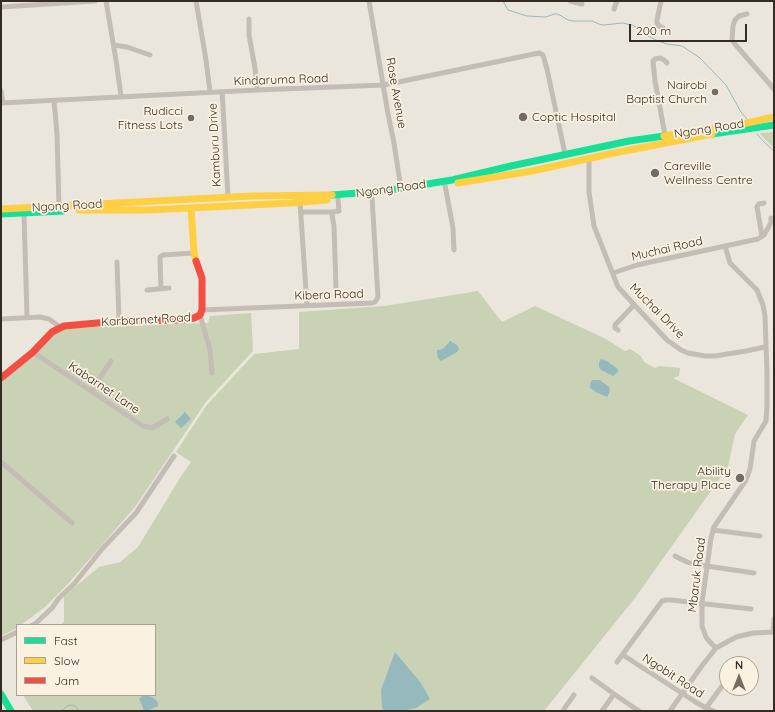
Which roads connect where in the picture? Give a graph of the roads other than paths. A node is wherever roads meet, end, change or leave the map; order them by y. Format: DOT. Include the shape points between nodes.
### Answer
graph roads {
  1 [pos="95,1"];
  2 [pos="106,1"];
  3 [pos="196,1"];
  4 [pos="369,1"];
  5 [pos="570,1"];
  6 [pos="617,1"];
  7 [pos="661,1"];
  8 [pos="582,4"];
  9 [pos="1,7"];
  10 [pos="614,10"];
  11 [pos="747,14"];
  12 [pos="249,19"];
  13 [pos="664,28"];
  14 [pos="114,45"];
  15 [pos="150,55"];
  16 [pos="667,63"];
  17 [pos="384,85"];
  18 [pos="774,89"];
  19 [pos="257,90"];
  20 [pos="1,91"];
  21 [pos="210,92"];
  22 [pos="222,92"];
  23 [pos="121,96"];
  24 [pos="54,101"];
  25 [pos="2,103"];
  26 [pos="774,117"];
  27 [pos="751,125"];
  28 [pos="774,125"];
  29 [pos="665,135"];
  30 [pos="606,145"];
  31 [pos="565,154"];
  32 [pos="609,154"];
  33 [pos="589,158"];
  34 [pos="536,160"];
  35 [pos="540,169"];
  36 [pos="445,185"];
  37 [pos="401,189"];
  38 [pos="252,196"];
  39 [pos="228,197"];
  40 [pos="372,197"];
  41 [pos="338,199"];
  42 [pos="147,202"];
  43 [pos="300,202"];
  44 [pos="764,203"];
  45 [pos="251,205"];
  46 [pos="59,206"];
  47 [pos="191,208"];
  48 [pos="1,209"];
  49 [pos="147,210"];
  50 [pos="301,212"];
  51 [pos="333,212"];
  52 [pos="1,214"];
  53 [pos="24,214"];
  54 [pos="771,218"];
  55 [pos="762,236"];
  56 [pos="725,246"];
  57 [pos="454,250"];
  58 [pos="194,253"];
  59 [pos="116,262"];
  60 [pos="613,273"];
  61 [pos="169,288"];
  62 [pos="336,288"];
  63 [pos="161,289"];
  64 [pos="147,290"];
  65 [pos="634,305"];
  66 [pos="307,306"];
  67 [pos="201,313"];
  68 [pos="27,317"];
  69 [pos="1,318"];
  70 [pos="119,321"];
  71 [pos="60,327"];
  72 [pos="618,330"];
  73 [pos="765,347"];
  74 [pos="33,352"];
  75 [pos="111,361"];
  76 [pos="212,373"];
  77 [pos="1,378"];
  78 [pos="91,391"];
  79 [pos="167,419"];
  80 [pos="174,456"];
  81 [pos="1,462"];
  82 [pos="72,523"];
  83 [pos="713,530"];
  84 [pos="760,536"];
  85 [pos="675,556"];
  86 [pos="707,566"];
  87 [pos="754,573"];
  88 [pos="702,603"];
  89 [pos="751,609"];
  90 [pos="774,619"];
  91 [pos="35,624"];
  92 [pos="16,632"];
  93 [pos="773,632"];
  94 [pos="1,640"];
  95 [pos="716,648"];
  96 [pos="623,655"];
  97 [pos="617,662"];
  98 [pos="592,678"];
  99 [pos="719,690"];
  100 [pos="1,694"];
  101 [pos="614,694"];
  102 [pos="683,694"];
  103 [pos="574,696"];
  104 [pos="706,708"];
  105 [pos="11,711"];
  106 [pos="564,711"];
  107 [pos="602,711"];
  108 [pos="639,711"];
  109 [pos="670,711"];
  110 [pos="714,711"];
  1 -- 9 [label="street"];
  2 -- 14 [label="street"];
  3 -- 21 [label="street, Kamburu Drive"];
  4 -- 17 [label="street, Rose Avenue"];
  5 -- 8 [label="street"];
  6 -- 10 [label="street"];
  7 -- 13 [label="street" via="657,23"];
  11 -- 18 [label="street" via="737,17 733,23 734,43"];
  12 -- 19 [label="street"];
  14 -- 15 [label="street"];
  14 -- 23 [label="street"];
  16 -- 29 [label="street" via="660,58 653,61"];
  17 -- 19 [label="street, Kindaruma Road"];
  17 -- 31 [label="street, Kindaruma Road" via="539,53 543,55 547,69"];
  17 -- 37 [label="street, Rose Avenue"];
  19 -- 22 [label="street, Kindaruma Road"];
  20 -- 25 [label="street"];
  21 -- 22 [label="street, Kindaruma Road"];
  21 -- 23 [label="street, Kindaruma Road"];
  22 -- 39 [label="street, Kamburu Drive"];
  23 -- 24 [label="street, Kindaruma Road"];
  24 -- 25 [label="street, Kindaruma Road"];
  24 -- 46 [label="street"];
  26 -- 27 [label="main road, Ngong Road"];
  27 -- 28 [label="main road, Ngong Road"];
  27 -- 29 [label="main road, Ngong Road"];
  27 -- 32 [label="main road, Ngong Road"];
  29 -- 30 [label="main road, Ngong Road"];
  30 -- 31 [label="main road, Ngong Road"];
  30 -- 32 [label="main road" via="613,148 613,152"];
  31 -- 34 [label="main road, Ngong Road"];
  32 -- 33 [label="main road, Ngong Road"];
  33 -- 35 [label="main road, Ngong Road"];
  33 -- 60 [label="street, Muchai Drive" via="589,192 594,226"];
  34 -- 35 [label="main road" via="534,166"];
  34 -- 37 [label="main road, Ngong Road"];
  35 -- 36 [label="main road, Ngong Road"];
  36 -- 40 [label="main road, Ngong Road"];
  36 -- 57 [label="street" via="453,228"];
  37 -- 38 [label="main road, Ngong Road" via="340,195"];
  38 -- 39 [label="main road, Ngong Road"];
  38 -- 45 [label="main road" via="256,201"];
  39 -- 42 [label="main road, Ngong Road"];
  40 -- 41 [label="main road, Ngong Road"];
  40 -- 66 [label="street, Kibera Road" via="377,299 372,303"];
  41 -- 43 [label="main road, Ngong Road"];
  41 -- 51 [label="street" via="339,211"];
  42 -- 46 [label="main road, Ngong Road"];
  42 -- 49 [label="main road" via="143,205"];
  43 -- 45 [label="main road, Ngong Road"];
  43 -- 50 [label="street"];
  44 -- 55 [label="street" via="758,204 757,207"];
  45 -- 47 [label="main road, Ngong Road"];
  46 -- 48 [label="main road, Ngong Road"];
  47 -- 49 [label="main road, Ngong Road"];
  47 -- 58 [label="main road, Karbarnet Road"];
  49 -- 53 [label="main road, Ngong Road" via="76,210"];
  50 -- 51 [label="street"];
  50 -- 66 [label="street"];
  51 -- 62 [label="street"];
  52 -- 53 [label="main road, Ngong Road"];
  53 -- 68 [label="street"];
  54 -- 55 [label="street" via="770,225"];
  55 -- 56 [label="street, Muchai Road"];
  56 -- 60 [label="street, Muchai Road" via="637,265"];
  56 -- 73 [label="street" via="730,263 757,290 764,311"];
  58 -- 63 [label="street" via="160,257"];
  58 -- 67 [label="main road, Karbarnet Road" via="202,278"];
  59 -- 70 [label="street"];
  60 -- 65 [label="street, Muchai Drive" via="618,287"];
  61 -- 63 [label="street"];
  63 -- 64 [label="street"];
  65 -- 72 [label="street" via="615,325"];
  65 -- 73 [label="street, Muchai Drive" via="667,340 688,353 715,356"];
  66 -- 67 [label="street, Kibera Road"];
  67 -- 70 [label="main road, Karbarnet Road" via="194,318 183,320"];
  67 -- 76 [label="street" via="210,347"];
  68 -- 69 [label="street"];
  68 -- 71 [label="street" via="49,319"];
  70 -- 71 [label="main road, Karbarnet Road"];
  71 -- 74 [label="main road"];
  73 -- 83 [label="street, Mbaruk Road" via="766,421 754,441 746,480"];
  74 -- 77 [label="main road"];
  74 -- 78 [label="street, Kabarnet Lane"];
  75 -- 78 [label="street"];
  78 -- 79 [label="street, Kabarnet Lane" via="143,426 152,428"];
  80 -- 91 [label="street" via="136,513"];
  81 -- 82 [label="street"];
  83 -- 84 [label="street"];
  83 -- 86 [label="street, Mbaruk Road"];
  85 -- 86 [label="street" via="687,562"];
  86 -- 87 [label="street"];
  86 -- 88 [label="street, Mbaruk Road"];
  88 -- 89 [label="street"];
  88 -- 95 [label="street, Mbaruk Road" via="702,626 709,641"];
  88 -- 96 [label="street" via="662,601"];
  90 -- 93 [label="street"];
  92 -- 94 [label="street"];
  93 -- 95 [label="street" via="736,637"];
  95 -- 102 [label="street"];
  96 -- 97 [label="street"];
  96 -- 102 [label="street, Ngobit Road"];
  98 -- 101 [label="street"];
  99 -- 104 [label="street"];
  100 -- 105 [label="main road"];
  101 -- 107 [label="street"];
  101 -- 108 [label="street"];
  102 -- 104 [label="street, Ngobit Road"];
  102 -- 109 [label="street"];
  103 -- 106 [label="street"];
  104 -- 110 [label="street, Ngobit Road"];
}
